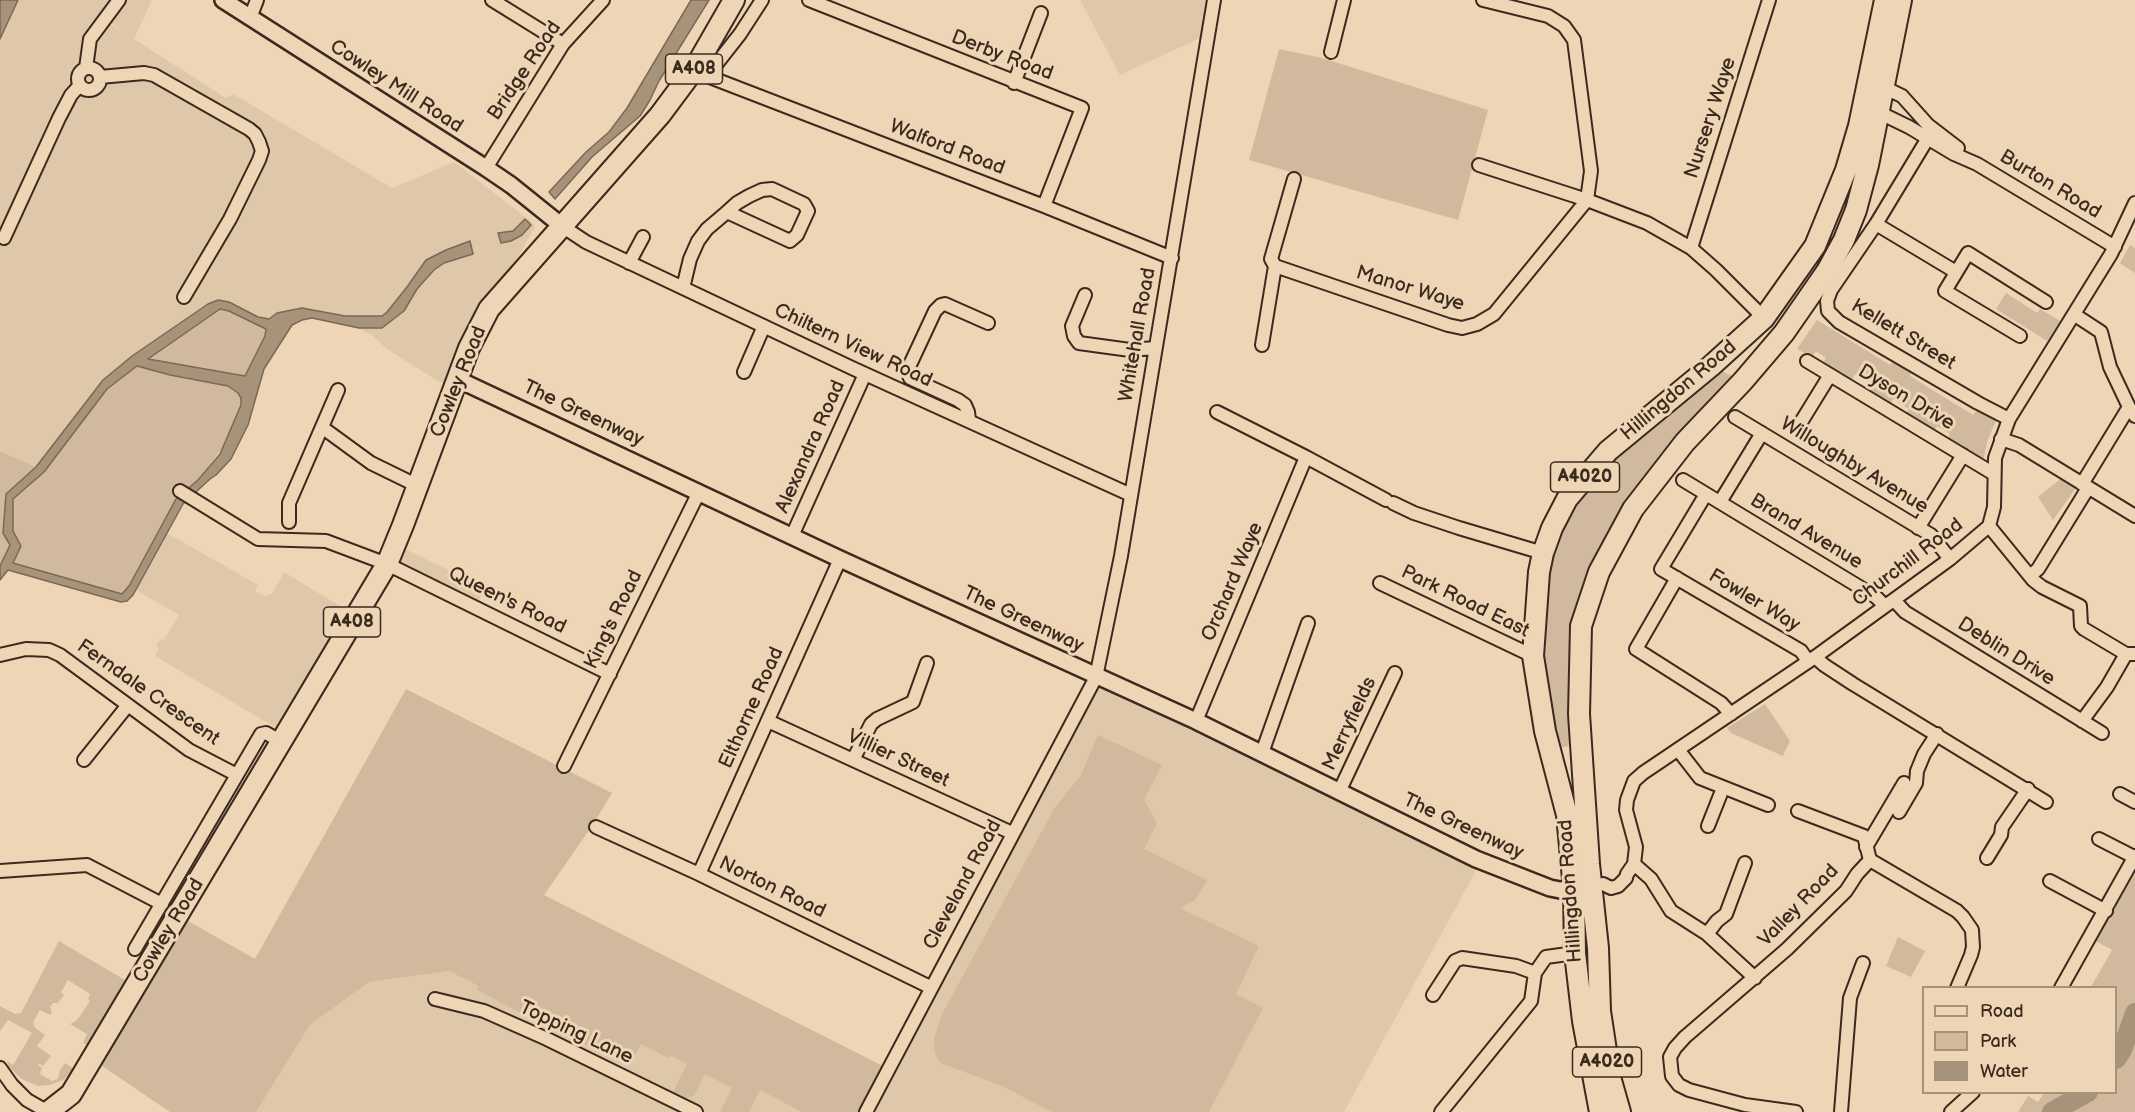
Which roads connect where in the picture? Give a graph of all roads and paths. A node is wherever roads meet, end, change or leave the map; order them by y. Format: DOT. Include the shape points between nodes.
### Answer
graph roads {
  1 [pos="119,0"];
  2 [pos="223,0"];
  3 [pos="257,0"];
  4 [pos="492,0"];
  5 [pos="603,0"];
  6 [pos="734,0"];
  7 [pos="762,0"];
  8 [pos="809,0"];
  9 [pos="1215,0"];
  10 [pos="1344,0"];
  11 [pos="1483,0"];
  12 [pos="1769,0"];
  13 [pos="1885,0"];
  14 [pos="1901,0"];
  15 [pos="1041,13"];
  16 [pos="250,18"];
  17 [pos="563,44"];
  18 [pos="1331,52"];
  19 [pos="86,68"];
  20 [pos="701,72"];
  21 [pos="100,77"];
  22 [pos="1014,82"];
  23 [pos="1876,84"];
  24 [pos="80,85"];
  25 [pos="1871,110"];
  26 [pos="1928,138"];
  27 [pos="1965,157"];
  28 [pos="1479,165"];
  29 [pos="486,168"];
  30 [pos="1294,179"];
  31 [pos="1587,200"];
  32 [pos="2135,203"];
  33 [pos="1044,206"];
  34 [pos="727,212"];
  35 [pos="552,218"];
  36 [pos="1876,224"];
  37 [pos="643,237"];
  38 [pos="4,238"];
  39 [pos="2115,247"];
  40 [pos="1691,248"];
  41 [pos="1172,258"];
  42 [pos="629,263"];
  43 [pos="1275,266"];
  44 [pos="1956,272"];
  45 [pos="682,288"];
  46 [pos="1085,295"];
  47 [pos="184,297"];
  48 [pos="2046,302"];
  49 [pos="2075,315"];
  50 [pos="1764,318"];
  51 [pos="988,323"];
  52 [pos="764,326"];
  53 [pos="2020,336"];
  54 [pos="1262,345"];
  55 [pos="1155,348"];
  56 [pos="1807,361"];
  57 [pos="744,372"];
  58 [pos="866,374"];
  59 [pos="1830,375"];
  60 [pos="457,379"];
  61 [pos="338,390"];
  62 [pos="2132,411"];
  63 [pos="1217,412"];
  64 [pos="1735,417"];
  65 [pos="2009,419"];
  66 [pos="969,420"];
  67 [pos="1798,427"];
  68 [pos="323,428"];
  69 [pos="1762,433"];
  70 [pos="2001,439"];
  71 [pos="1963,455"];
  72 [pos="1306,457"];
  73 [pos="1994,474"];
  74 [pos="1683,480"];
  75 [pos="418,486"];
  76 [pos="2085,486"];
  77 [pos="180,490"];
  78 [pos="699,492"];
  79 [pos="1706,494"];
  80 [pos="1131,495"];
  81 [pos="1720,502"];
  82 [pos="2135,516"];
  83 [pos="289,522"];
  84 [pos="1989,526"];
  85 [pos="1918,528"];
  86 [pos="792,536"];
  87 [pos="1543,553"];
  88 [pos="840,559"];
  89 [pos="1950,559"];
  90 [pos="387,564"];
  91 [pos="2030,576"];
  92 [pos="1677,579"];
  93 [pos="1380,583"];
  94 [pos="1889,603"];
  95 [pos="1308,623"];
  96 [pos="2130,654"];
  97 [pos="0,655"];
  98 [pos="1533,656"];
  99 [pos="1812,659"];
  100 [pos="927,663"];
  101 [pos="1395,673"];
  102 [pos="610,674"];
  103 [pos="1096,677"];
  104 [pos="128,705"];
  105 [pos="1579,714"];
  106 [pos="1731,714"];
  107 [pos="768,721"];
  108 [pos="1196,721"];
  109 [pos="2082,721"];
  110 [pos="1545,731"];
  111 [pos="2102,733"];
  112 [pos="1937,734"];
  113 [pos="280,741"];
  114 [pos="1679,751"];
  115 [pos="1262,753"];
  116 [pos="84,760"];
  117 [pos="853,760"];
  118 [pos="564,766"];
  119 [pos="237,776"];
  120 [pos="1904,783"];
  121 [pos="1723,788"];
  122 [pos="2028,789"];
  123 [pos="1339,792"];
  124 [pos="2121,794"];
  125 [pos="2046,802"];
  126 [pos="2135,802"];
  127 [pos="1768,805"];
  128 [pos="1798,811"];
  129 [pos="1899,812"];
  130 [pos="1708,826"];
  131 [pos="596,827"];
  132 [pos="1012,833"];
  133 [pos="2099,839"];
  134 [pos="1866,847"];
  135 [pos="2135,856"];
  136 [pos="1987,858"];
  137 [pos="1870,860"];
  138 [pos="1744,863"];
  139 [pos="1630,869"];
  140 [pos="0,871"];
  141 [pos="699,874"];
  142 [pos="2050,881"];
  143 [pos="1589,887"];
  144 [pos="162,904"];
  145 [pos="2106,910"];
  146 [pos="148,928"];
  147 [pos="1707,934"];
  148 [pos="166,938"];
  149 [pos="135,949"];
  150 [pos="1575,953"];
  151 [pos="1863,963"];
  152 [pos="1534,973"];
  153 [pos="1755,978"];
  154 [pos="1957,986"];
  155 [pos="2062,986"];
  156 [pos="930,987"];
  157 [pos="1433,995"];
  158 [pos="435,999"];
  159 [pos="0,1068"];
  160 [pos="1971,1094"];
  161 [pos="48,1112"];
  162 [pos="696,1112"];
  163 [pos="866,1112"];
  164 [pos="1441,1112"];
  165 [pos="1600,1112"];
  166 [pos="1620,1112"];
  167 [pos="1796,1112"];
  168 [pos="1841,1112"];
  169 [pos="1951,1112"];
  1 -- 19 [label="street" via="90,39"];
  2 -- 16 [label="street, Cowley Mill Road"];
  3 -- 16 [label="street"];
  4 -- 17 [label="street"];
  5 -- 17 [label="street, Bridge Road"];
  6 -- 20 [label="main road, Cowley Road / A408"];
  7 -- 20 [label="street" via="740,34"];
  8 -- 22 [label="street, Derby Road"];
  9 -- 41 [label="street, Whitehall Road"];
  10 -- 18 [label="street"];
  11 -- 31 [label="street" via="1548,16 1564,26 1574,40 1591,171"];
  12 -- 40 [label="street, Nursery Waye"];
  13 -- 23 [label="main road, Hillingdon Road / A4020"];
  14 -- 23 [label="main road, Hillingdon Road / A4020"];
  15 -- 22 [label="street"];
  16 -- 29 [label="street, Cowley Mill Road"];
  17 -- 29 [label="street, Bridge Road"];
  19 -- 21 [label="street" via="94,69"];
  19 -- 24 [label="street" via="78,76"];
  20 -- 33 [label="street, Walford Road"];
  20 -- 35 [label="main road, Cowley Road / A408"];
  21 -- 24 [label="street" via="93,89"];
  21 -- 47 [label="street" via="154,75 249,129 259,142 259,160"];
  22 -- 33 [label="street, Derby Road" via="1082,108"];
  23 -- 25 [label="main road, Hillingdon Road / A4020"];
  23 -- 27 [label="street, Burton Road" via="1902,96"];
  24 -- 38 [label="street" via="59,118"];
  25 -- 26 [label="street, Burton Road"];
  25 -- 50 [label="main road, Hillingdon Road / A4020" via="1815,246"];
  25 -- 105 [label="main road, Hillingdon Road / A4020" via="1856,210 1827,271 1784,333 1685,442 1633,509 1599,572 1581,626"];
  26 -- 27 [label="street, Burton Road"];
  26 -- 36 [label="street, Kellett Street"];
  27 -- 39 [label="street, Burton Road"];
  28 -- 31 [label="street"];
  29 -- 35 [label="street, Cowley Mill Road"];
  30 -- 43 [label="street" via="1271,259"];
  31 -- 40 [label="street" via="1647,223"];
  31 -- 43 [label="street, Manor Waye" via="1494,314 1462,328"];
  32 -- 39 [label="street, Churchill Road"];
  33 -- 41 [label="street, Walford Road"];
  34 -- 34 [label="street" via="767,189 804,204 807,210 797,235 790,241"];
  34 -- 45 [label="street" via="698,241"];
  35 -- 42 [label="street, Chiltern View Road" via="586,242"];
  35 -- 60 [label="main road, Cowley Road / A408" via="489,309"];
  36 -- 44 [label="street"];
  36 -- 65 [label="street, Kellett Street" via="1831,290 1828,311 1839,322"];
  37 -- 42 [label="street"];
  39 -- 49 [label="street, Churchill Road"];
  40 -- 50 [label="street"];
  41 -- 55 [label="street, Whitehall Road"];
  42 -- 45 [label="street, Chiltern View Road"];
  43 -- 54 [label="street"];
  44 -- 48 [label="street" via="1968,253"];
  44 -- 53 [label="street" via="1945,291"];
  45 -- 52 [label="street, Chiltern View Road"];
  46 -- 55 [label="street" via="1072,326 1079,343 1130,350"];
  49 -- 62 [label="street" via="2101,332 2110,367"];
  49 -- 65 [label="street, Churchill Road"];
  50 -- 87 [label="main road, Hillingdon Road / A4020" via="1608,451 1567,499"];
  51 -- 66 [label="street" via="941,305 908,369 910,378 958,399 965,405"];
  52 -- 57 [label="street"];
  52 -- 58 [label="street, Chiltern View Road"];
  55 -- 80 [label="street, Whitehall Road"];
  56 -- 59 [label="street, Dyson Drive"];
  58 -- 66 [label="street, Chiltern View Road"];
  58 -- 86 [label="street, Alexandra Road"];
  59 -- 67 [label="street, Dyson Drive"];
  59 -- 71 [label="street, Dyson Drive"];
  60 -- 75 [label="main road, Cowley Road / A408"];
  60 -- 78 [label="street, The Greenway"];
  61 -- 68 [label="street"];
  62 -- 76 [label="street"];
  63 -- 72 [label="street"];
  64 -- 69 [label="street, Willoughby Avenue"];
  65 -- 70 [label="street, Churchill Road"];
  66 -- 80 [label="street, Chiltern View Road"];
  68 -- 75 [label="street" via="371,463"];
  68 -- 83 [label="street" via="290,503"];
  69 -- 81 [label="street, Willoughby Avenue"];
  69 -- 85 [label="street, Willoughby Avenue"];
  70 -- 73 [label="street, Churchill Road"];
  70 -- 76 [label="street" via="2019,445"];
  71 -- 73 [label="street, Dyson Drive"];
  71 -- 85 [label="street, Dyson Drive"];
  72 -- 87 [label="street" via="1414,513"];
  72 -- 108 [label="street, Orchard Waye"];
  73 -- 84 [label="street, Churchill Road" via="1994,507"];
  74 -- 79 [label="street, Brand Avenue"];
  75 -- 90 [label="main road, Cowley Road / A408"];
  76 -- 82 [label="street"];
  76 -- 91 [label="street" via="2038,569"];
  77 -- 90 [label="street, Queen's Road" via="258,539 326,541"];
  78 -- 86 [label="street, The Greenway"];
  78 -- 102 [label="street, King's Road"];
  79 -- 81 [label="street, Brand Avenue"];
  79 -- 92 [label="street, Fowler Way" via="1661,569"];
  80 -- 103 [label="street, Whitehall Road"];
  81 -- 94 [label="street, Brand Avenue"];
  84 -- 89 [label="street, Churchill Road"];
  84 -- 91 [label="street"];
  85 -- 89 [label="street, Willoughby Avenue" via="1931,535"];
  86 -- 88 [label="street, The Greenway"];
  87 -- 98 [label="main road, Hillingdon Road / A4020"];
  88 -- 103 [label="street, The Greenway"];
  88 -- 107 [label="street, Elthorne Road"];
  89 -- 94 [label="street, Churchill Road"];
  90 -- 102 [label="street, Queen's Road"];
  90 -- 113 [label="main road, Cowley Road / A408"];
  91 -- 96 [label="street" via="2042,587 2080,606 2084,629"];
  92 -- 99 [label="street, Fowler Way"];
  92 -- 106 [label="street, Fowler Way" via="1636,649 1721,703"];
  93 -- 98 [label="street, Park Road East"];
  94 -- 99 [label="street, Churchill Road"];
  94 -- 109 [label="street, Deblin Drive"];
  95 -- 115 [label="street"];
  96 -- 109 [label="street"];
  97 -- 104 [label="street, Ferndale Crescent" via="26,649 49,651 70,661"];
  98 -- 110 [label="main road, Hillingdon Road / A4020"];
  99 -- 106 [label="street, Churchill Road"];
  99 -- 112 [label="street, Fowler Way"];
  100 -- 117 [label="street" via="913,702 877,719"];
  101 -- 123 [label="street, Merryfields"];
  102 -- 118 [label="street, King's Road"];
  103 -- 108 [label="street, The Greenway"];
  103 -- 132 [label="street, Cleveland Road"];
  104 -- 116 [label="street"];
  104 -- 119 [label="street, Ferndale Crescent" via="189,750"];
  105 -- 110 [label="main road, A4020" via="1575,738 1565,747 1553,745"];
  105 -- 143 [label="main road, Hillingdon Road / A4020"];
  106 -- 114 [label="street, Churchill Road"];
  107 -- 117 [label="street, Villier Street"];
  107 -- 141 [label="street, Elthorne Road"];
  108 -- 115 [label="street, The Greenway"];
  109 -- 111 [label="street, Deblin Drive"];
  110 -- 143 [label="main road, Hillingdon Road / A4020"];
  112 -- 122 [label="street, Fowler Way"];
  112 -- 129 [label="street"];
  113 -- 119 [label="street, Cowley Road" via="261,734"];
  113 -- 148 [label="main road, Cowley Road / A408"];
  114 -- 121 [label="street" via="1700,778"];
  114 -- 139 [label="street, Churchill Road" via="1634,781 1626,810 1635,847"];
  115 -- 123 [label="street, The Greenway"];
  117 -- 132 [label="street, Villier Street"];
  119 -- 144 [label="street, Cowley Road"];
  120 -- 134 [label="street"];
  121 -- 127 [label="street"];
  121 -- 130 [label="street"];
  122 -- 125 [label="street, Fowler Way"];
  122 -- 136 [label="street"];
  123 -- 143 [label="street, The Greenway" via="1501,870 1550,888"];
  124 -- 126 [label="street"];
  128 -- 134 [label="street" via="1864,836"];
  131 -- 141 [label="street, Norton Road"];
  132 -- 156 [label="street, Cleveland Road"];
  133 -- 135 [label="street"];
  134 -- 137 [label="street"];
  135 -- 145 [label="street"];
  137 -- 153 [label="street, Valley Road" via="1846,891"];
  137 -- 154 [label="street" via="1957,911 1967,922 1973,934 1973,947"];
  138 -- 147 [label="street" via="1726,914"];
  139 -- 143 [label="street"];
  139 -- 147 [label="street" via="1651,879 1671,910"];
  140 -- 144 [label="street" via="87,865"];
  141 -- 156 [label="street, Norton Road"];
  142 -- 145 [label="street"];
  143 -- 150 [label="main road, Hillingdon Road / A4020"];
  143 -- 166 [label="main road, Hillingdon Road / A4020" via="1598,948 1600,1011 1610,1077"];
  144 -- 146 [label="street, Cowley Road"];
  145 -- 155 [label="street"];
  146 -- 148 [label="street"];
  146 -- 149 [label="street, Cowley Road"];
  147 -- 153 [label="street"];
  148 -- 161 [label="main road, Cowley Road / A408" via="71,1094"];
  150 -- 152 [label="street" via="1546,957"];
  150 -- 165 [label="main road, Hillingdon Road / A4020"];
  151 -- 168 [label="street" via="1850,998"];
  152 -- 157 [label="street" via="1516,966 1462,958 1455,961"];
  152 -- 164 [label="street" via="1531,1001"];
  153 -- 167 [label="street, Valley Road" via="1678,1044 1670,1062 1672,1076 1689,1090 1745,1105"];
  156 -- 163 [label="street, Cleveland Road"];
  158 -- 162 [label="street, Topping Lane" via="484,1011"];
  159 -- 161 [label="street" via="27,1100"];
  160 -- 169 [label="street"];
}
